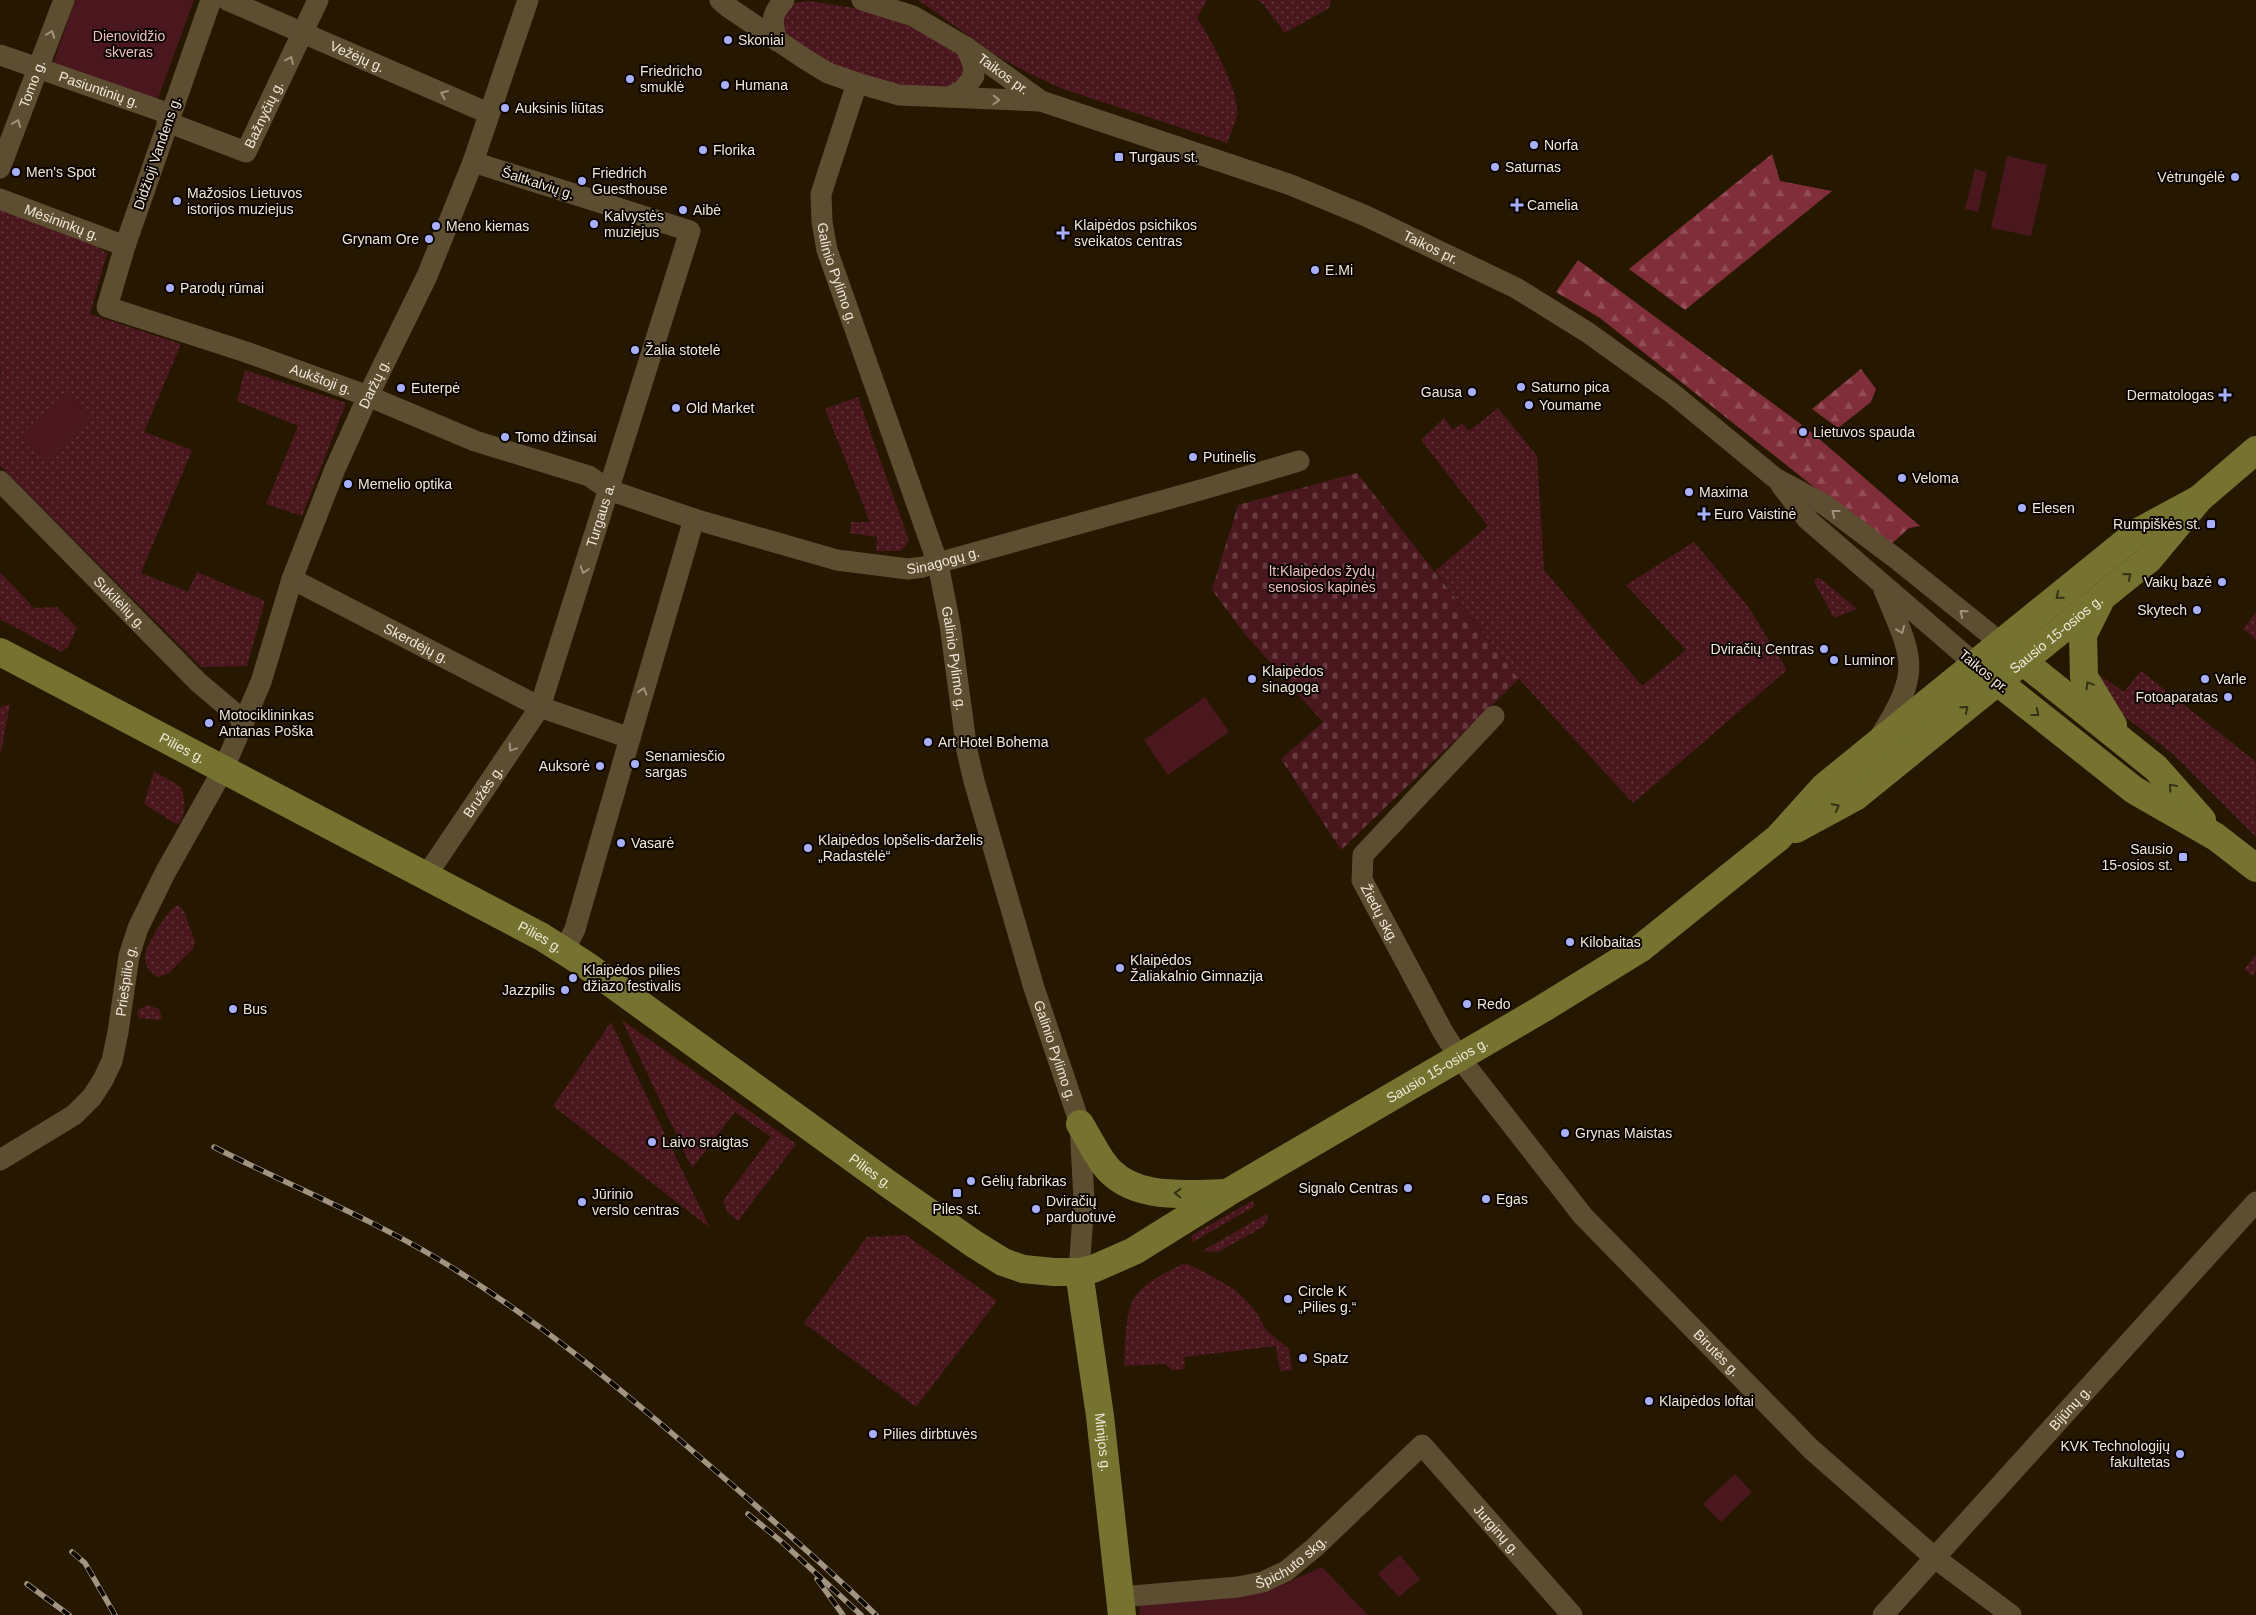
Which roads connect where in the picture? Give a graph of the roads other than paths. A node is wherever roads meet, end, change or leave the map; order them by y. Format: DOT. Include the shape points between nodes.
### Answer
graph roads {
  1 [pos="64,0"];
  2 [pos="210,0"];
  3 [pos="227,0"];
  4 [pos="318,0"];
  5 [pos="528,0"];
  6 [pos="720,0"];
  7 [pos="784,0"];
  8 [pos="862,0"];
  9 [pos="909,8"];
  10 [pos="303,32"];
  11 [pos="777,40"];
  12 [pos="966,47"];
  13 [pos="0,55"];
  14 [pos="38,68"];
  15 [pos="857,83"];
  16 [pos="950,97"];
  17 [pos="1041,101"];
  18 [pos="488,113"];
  19 [pos="168,118"];
  20 [pos="473,162"];
  21 [pos="0,168"];
  22 [pos="0,199"];
  23 [pos="690,231"];
  24 [pos="125,246"];
  25 [pos="107,307"];
  26 [pos="368,396"];
  27 [pos="2256,450"];
  28 [pos="1299,461"];
  29 [pos="589,476"];
  30 [pos="1775,478"];
  31 [pos="0,481"];
  32 [pos="609,490"];
  33 [pos="2199,499"];
  34 [pos="694,519"];
  35 [pos="938,564"];
  36 [pos="292,579"];
  37 [pos="1882,585"];
  38 [pos="2104,596"];
  39 [pos="2001,643"];
  40 [pos="0,652"];
  41 [pos="2023,662"];
  42 [pos="1975,664"];
  43 [pos="1998,682"];
  44 [pos="540,707"];
  45 [pos="1494,716"];
  46 [pos="244,721"];
  47 [pos="630,738"];
  48 [pos="2123,742"];
  49 [pos="1873,747"];
  50 [pos="223,770"];
  51 [pos="2216,837"];
  52 [pos="1778,838"];
  53 [pos="2256,868"];
  54 [pos="426,876"];
  55 [pos="564,951"];
  56 [pos="1459,1057"];
  57 [pos="1080,1124"];
  58 [pos="0,1160"];
  59 [pos="1227,1193"];
  60 [pos="2256,1202"];
  61 [pos="1079,1272"];
  62 [pos="1422,1445"];
  63 [pos="1934,1558"];
  64 [pos="1121,1606"];
  65 [pos="1572,1615"];
  66 [pos="1883,1615"];
  67 [pos="2011,1615"];
  14 -- 1 [label="street, Tomo g., one-way"];
  2 -- 19 [label="street, Didžioji Vandens g."];
  3 -- 10 [label="street, Vežėjų g."];
  4 -- 10 [label="street, Bažnyčių g."];
  5 -- 18 [label="street, Daržų g."];
  6 -- 11 [label="street, Taikos pr."];
  7 -- 11 [label="street" via="775,10 772,21"];
  8 -- 9 [label="street, Taikos pr."];
  9 -- 12 [label="street, Taikos pr."];
  18 -- 10 [label="street, Vežėjų g., one-way"];
  19 -- 10 [label="street, Bažnyčių g., one-way" via="246,152"];
  11 -- 15 [label="street, Taikos pr." via="828,73"];
  12 -- 16 [label="street" via="974,76 963,90"];
  12 -- 17 [label="street, Taikos pr."];
  13 -- 14 [label="street, Pasiuntinių g."];
  14 -- 19 [label="street, Pasiuntinių g."];
  21 -- 14 [label="street, Tomo g., one-way"];
  15 -- 16 [label="street, Taikos pr." via="899,95"];
  15 -- 35 [label="street, Galinio Pylimo g." via="821,194 822,222 827,250"];
  16 -- 17 [label="street, Taikos pr., one-way"];
  17 -- 30 [label="street, Taikos pr." via="1291,185 1366,216 1516,288 1587,332 1672,393"];
  18 -- 20 [label="street, Daržų g."];
  19 -- 24 [label="street, Didžioji Vandens g."];
  20 -- 23 [label="street, Šaltkalvių g."];
  20 -- 26 [label="street, Daržų g." via="427,276"];
  22 -- 24 [label="street, Mėsininkų g."];
  23 -- 32 [label="street, Turgaus a."];
  24 -- 25 [label="street, Didžioji Vandens g."];
  25 -- 26 [label="street, Aukštoji g."];
  26 -- 29 [label="street, Aukštoji g." via="475,441"];
  26 -- 36 [label="street, Daržų g." via="335,468"];
  27 -- 33 [label="main road, Sausio 15-osios g."];
  28 -- 35 [label="street, Sinagogų g."];
  29 -- 32 [label="street, Sinagogų g."];
  30 -- 37 [label="street, Taikos pr." via="1807,519"];
  39 -- 30 [label="street, Taikos pr., one-way" via="1825,505"];
  31 -- 46 [label="street, Sukilėlių g." via="198,682"];
  32 -- 34 [label="street, Sinagogų g."];
  32 -- 44 [label="street, Turgaus a., one-way"];
  38 -- 33 [label="main road, Sausio 15-osios g., one-way" via="2149,558"];
  33 -- 39 [label="main road, Sausio 15-osios g., one-way" via="2138,532"];
  34 -- 35 [label="street, Sinagogų g." via="837,560 908,569"];
  47 -- 34 [label="street, one-way"];
  35 -- 57 [label="street, Galinio Pylimo g." via="950,625 967,751 976,788 1034,988"];
  36 -- 44 [label="street, Skerdėjų g."];
  36 -- 46 [label="street, Daržų g." via="262,682"];
  37 -- 42 [label="street, Taikos pr."];
  37 -- 49 [label="street, one-way" via="1909,651 1910,669 1906,689 1895,713"];
  38 -- 41 [label="main road, Sausio 15-osios g."];
  48 -- 38 [label="main road, one-way" via="2084,677 2084,635"];
  39 -- 41 [label="main road, Taikos pr."];
  39 -- 42 [label="main road, Sausio 15-osios g."];
  40 -- 50 [label="main road, Pilies g."];
  41 -- 43 [label="main road, Sausio 15-osios g."];
  41 -- 48 [label="main road, Taikos pr."];
  42 -- 43 [label="main road, Taikos pr."];
  42 -- 49 [label="main road, Sausio 15-osios g."];
  43 -- 51 [label="main road, Taikos pr., one-way" via="2134,790"];
  52 -- 43 [label="main road, Sausio 15-osios g., one-way" via="1854,797"];
  44 -- 47 [label="street"];
  44 -- 54 [label="street, Bružės g., one-way"];
  45 -- 56 [label="street, Žiedų skg." via="1363,855 1362,880"];
  46 -- 50 [label="street, Daržų g."];
  47 -- 55 [label="street" via="576,929"];
  51 -- 48 [label="main road, Taikos pr., one-way" via="2156,768"];
  49 -- 52 [label="main road, Sausio 15-osios g." via="1825,786"];
  50 -- 54 [label="main road, Pilies g."];
  50 -- 58 [label="street, Priešpilio g." via="138,928 129,956 112,1061 103,1080 74,1115"];
  51 -- 53 [label="main road, Taikos pr."];
  52 -- 56 [label="main road, Sausio 15-osios g." via="1641,948"];
  54 -- 55 [label="main road, Pilies g."];
  55 -- 61 [label="main road, Pilies g." via="974,1244 1003,1262 1023,1269"];
  56 -- 59 [label="main road, Sausio 15-osios g."];
  56 -- 63 [label="street, Birutės g." via="1582,1216 1811,1449"];
  59 -- 57 [label="main road, one-way" via="1160,1192 1142,1189 1122,1180 1105,1165"];
  57 -- 61 [label="street, Galinio Pylimo g." via="1084,1201"];
  59 -- 61 [label="main road, Sausio 15-osios g." via="1134,1251 1108,1264"];
  60 -- 63 [label="street, Bijūnų g."];
  61 -- 64 [label="main road, Minijos g." via="1100,1416"];
  62 -- 64 [label="street, Špichuto skg." via="1286,1571 1263,1582"];
  62 -- 65 [label="street, Jurginų g."];
  63 -- 66 [label="street, Bijūnų g."];
  63 -- 67 [label="street, Birutės g."];
}
